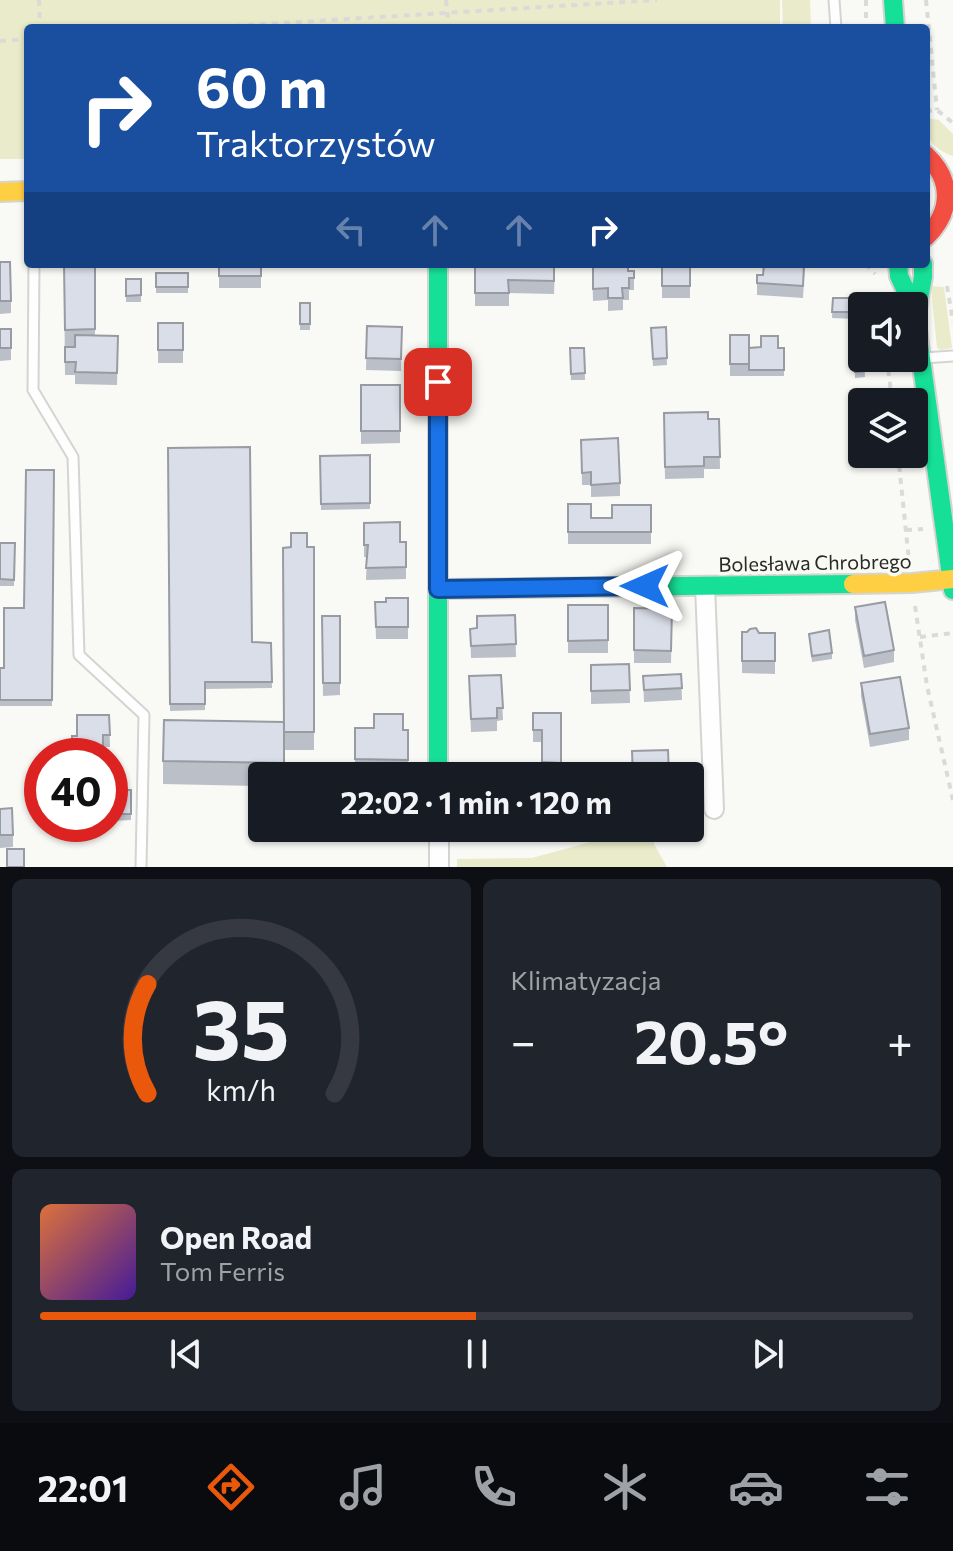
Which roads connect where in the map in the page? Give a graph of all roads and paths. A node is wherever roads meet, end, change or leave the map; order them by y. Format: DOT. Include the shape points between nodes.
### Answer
graph roads {
  1 [pos="39,0"];
  2 [pos="446,0"];
  3 [pos="657,0"];
  4 [pos="834,0"];
  5 [pos="866,0"];
  6 [pos="893,0"];
  7 [pos="926,0"];
  8 [pos="448,12"];
  9 [pos="40,24"];
  10 [pos="262,24"];
  11 [pos="449,24"];
  12 [pos="836,24"];
  13 [pos="866,24"];
  14 [pos="895,24"];
  15 [pos="928,24"];
  16 [pos="24,39"];
  17 [pos="930,40"];
  18 [pos="0,41"];
  19 [pos="937,110"];
  20 [pos="930,111"];
  21 [pos="953,123"];
  22 [pos="930,157"];
  23 [pos="948,168"];
  24 [pos="24,191"];
  25 [pos="0,192"];
  26 [pos="953,195"];
  27 [pos="930,235"];
  28 [pos="34,268"];
  29 [pos="438,268"];
  30 [pos="898,268"];
  31 [pos="923,268"];
  32 [pos="945,275"];
  33 [pos="906,292"];
  34 [pos="919,292"];
  35 [pos="953,322"];
  36 [pos="953,356"];
  37 [pos="928,358"];
  38 [pos="925,372"];
  39 [pos="900,468"];
  40 [pos="952,582"];
  41 [pos="912,583"];
  42 [pos="705,586"];
  43 [pos="438,589"];
  44 [pos="953,633"];
  45 [pos="920,637"];
  46 [pos="438,762"];
  47 [pos="953,800"];
  48 [pos="714,809"];
  49 [pos="439,842"];
  50 [pos="141,867"];
  51 [pos="439,867"];
  1 -- 9 [label="path"];
  2 -- 8 [label="path"];
  3 -- 8 [label="path"];
  4 -- 12 [label="lane"];
  5 -- 13 [label="path"];
  6 -- 14 [label="street"];
  7 -- 15 [label="path"];
  8 -- 10 [label="path"];
  8 -- 11 [label="path"];
  16 -- 18 [label="path"];
  17 -- 19 [label="path"];
  19 -- 20 [label="path"];
  19 -- 21 [label="path"];
  22 -- 23 [label="street"];
  23 -- 26 [label="street"];
  24 -- 25 [label="street"];
  26 -- 27 [label="street" via="945,220"];
  28 -- 50 [label="lane" via="33,390 73,457 79,655 144,715"];
  29 -- 43 [label="street"];
  30 -- 33 [label="street"];
  31 -- 34 [label="street"];
  32 -- 35 [label="path"];
  36 -- 37 [label="lane"];
  38 -- 40 [label="street"];
  39 -- 41 [label="path"];
  40 -- 41 [label="street, Bolesława Chrobrego"];
  41 -- 42 [label="street, Bolesława Chrobrego"];
  41 -- 45 [label="path"];
  42 -- 43 [label="street, Bolesława Chrobrego"];
  42 -- 48 [label="street"];
  43 -- 46 [label="street"];
  44 -- 45 [label="path"];
  45 -- 47 [label="path"];
  49 -- 51 [label="street"];
}
